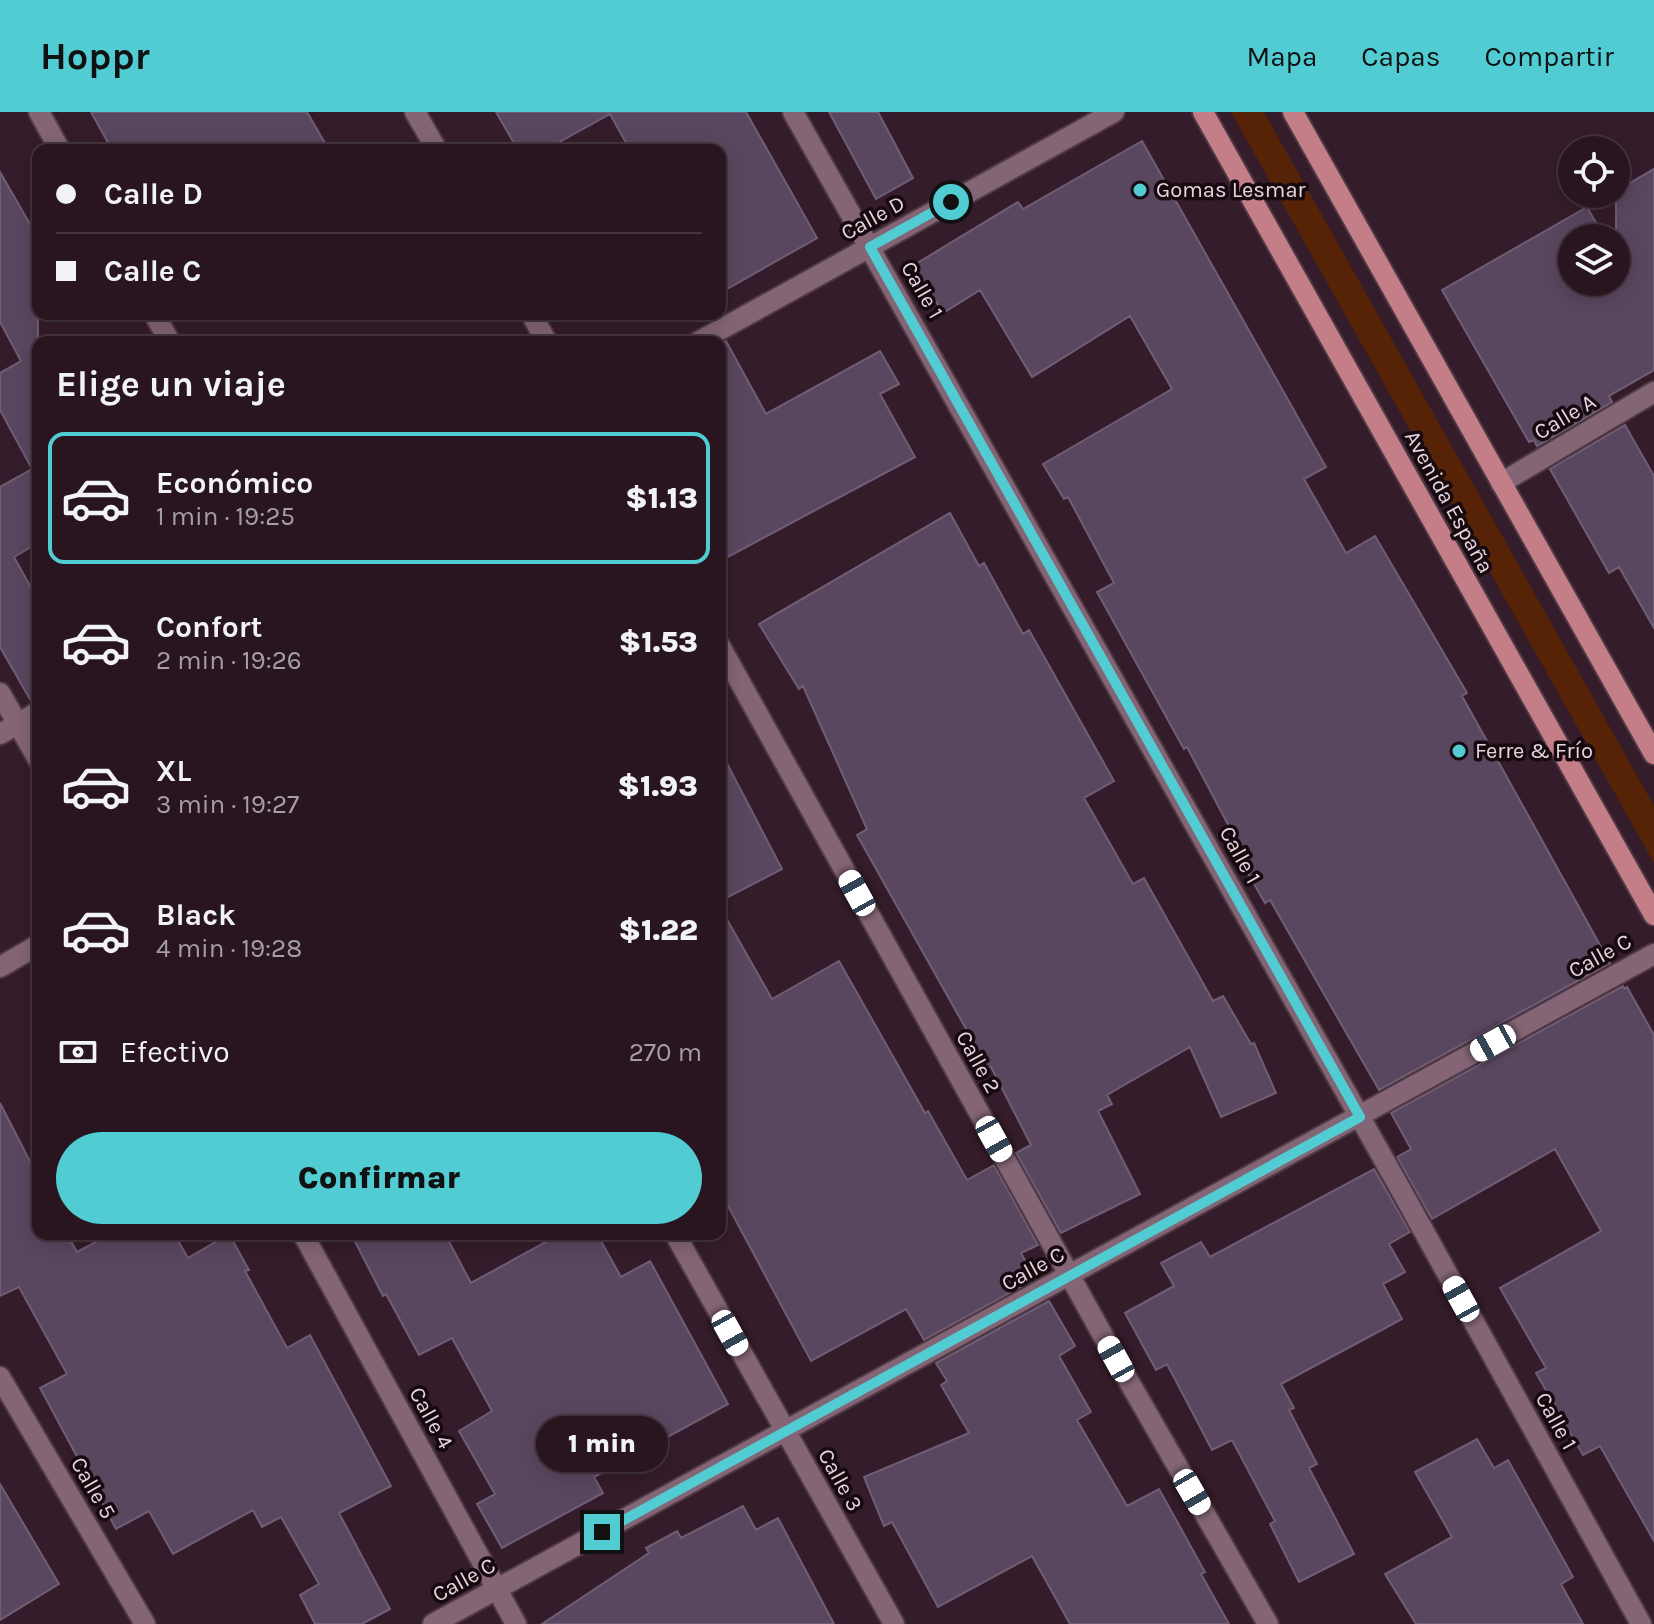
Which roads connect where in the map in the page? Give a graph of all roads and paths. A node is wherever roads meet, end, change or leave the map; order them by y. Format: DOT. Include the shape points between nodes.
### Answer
graph roads {
  1 [pos="39,112"];
  2 [pos="415,112"];
  3 [pos="793,112"];
  4 [pos="1114,112"];
  5 [pos="1203,112"];
  6 [pos="1293,112"];
  7 [pos="57,144"];
  8 [pos="434,144"];
  9 [pos="870,247"];
  10 [pos="709,336"];
  11 [pos="1654,392"];
  12 [pos="1501,483"];
  13 [pos="726,657"];
  14 [pos="0,693"];
  15 [pos="32,716"];
  16 [pos="9,729"];
  17 [pos="32,753"];
  18 [pos="1654,754"];
  19 [pos="1654,915"];
  20 [pos="32,948"];
  21 [pos="1654,954"];
  22 [pos="0,967"];
  23 [pos="1360,1117"];
  24 [pos="306,1240"];
  25 [pos="678,1240"];
  26 [pos="1070,1276"];
  27 [pos="0,1377"];
  28 [pos="785,1431"];
  29 [pos="497,1589"];
  30 [pos="145,1624"];
  31 [pos="433,1624"];
  32 [pos="516,1624"];
  33 [pos="894,1624"];
  34 [pos="1268,1624"];
  35 [pos="1641,1624"];
  1 -- 7 [label="street"];
  2 -- 8 [label="street"];
  3 -- 9 [label="street, Calle 1"];
  4 -- 9 [label="street, Calle D"];
  5 -- 19 [label="main road, Avenida España"];
  6 -- 12 [label="main road"];
  9 -- 10 [label="street, Calle D"];
  9 -- 23 [label="street, Calle 1"];
  11 -- 12 [label="street, Calle A"];
  12 -- 18 [label="main road"];
  13 -- 26 [label="street, Calle 2"];
  14 -- 16 [label="street"];
  15 -- 16 [label="street"];
  16 -- 17 [label="street"];
  20 -- 22 [label="street"];
  21 -- 23 [label="street, Calle C"];
  23 -- 26 [label="street, Calle C"];
  23 -- 35 [label="street, Calle 1"];
  24 -- 29 [label="street, Calle 4"];
  25 -- 28 [label="street, Calle 3"];
  26 -- 28 [label="street, Calle C"];
  26 -- 34 [label="street, Calle 2"];
  27 -- 30 [label="street, Calle 5"];
  28 -- 29 [label="street, Calle C"];
  28 -- 33 [label="street, Calle 3"];
  29 -- 31 [label="street, Calle C"];
  29 -- 32 [label="street, Calle 4"];
}
